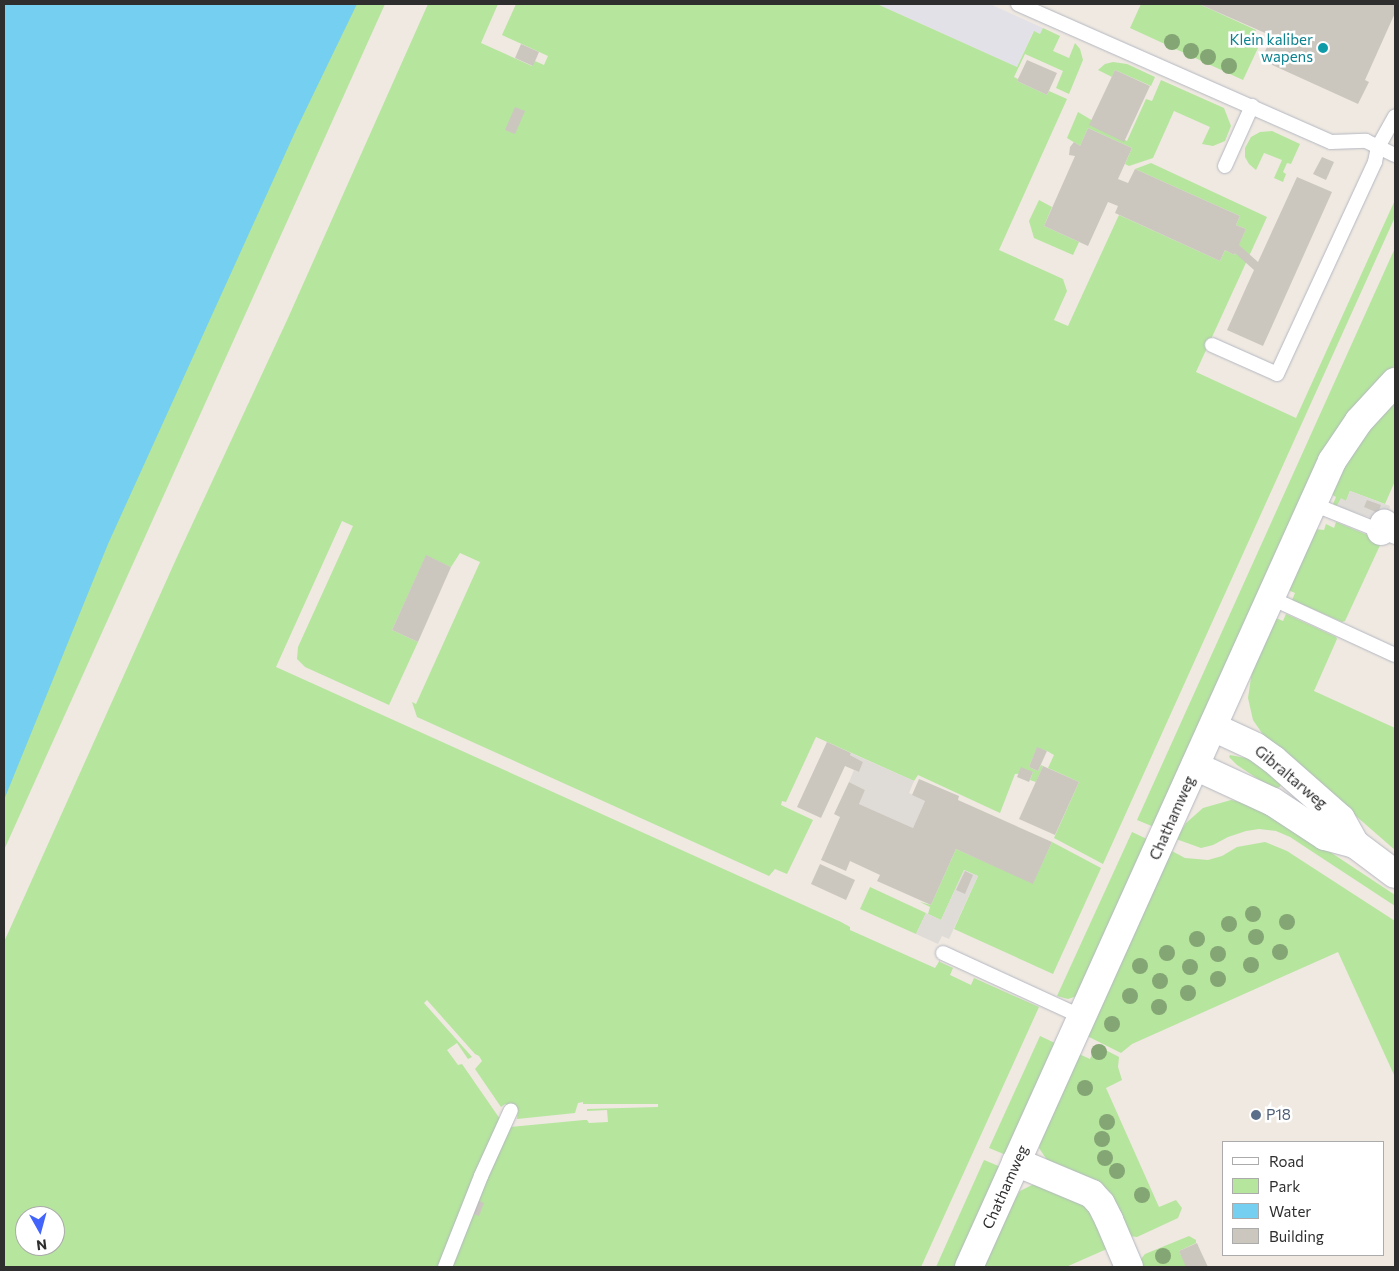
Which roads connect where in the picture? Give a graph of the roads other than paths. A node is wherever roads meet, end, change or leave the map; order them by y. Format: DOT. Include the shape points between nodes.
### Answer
graph roads {
  1 [pos="1018,4"];
  2 [pos="1252,106"];
  3 [pos="1395,116"];
  4 [pos="1378,147"];
  5 [pos="1395,155"];
  6 [pos="1225,166"];
  7 [pos="1212,345"];
  8 [pos="1395,382"];
  9 [pos="1313,504"];
  10 [pos="1387,531"];
  11 [pos="1271,598"];
  12 [pos="1395,655"];
  13 [pos="1213,727"];
  14 [pos="1195,766"];
  15 [pos="1355,844"];
  16 [pos="1395,874"];
  17 [pos="943,954"];
  18 [pos="1082,1017"];
  19 [pos="511,1110"];
  20 [pos="1016,1162"];
  21 [pos="445,1267"];
  22 [pos="969,1267"];
  23 [pos="1129,1267"];
  1 -- 2 [label="lane"];
  2 -- 4 [label="lane" via="1331,142 1366,141"];
  2 -- 6 [label="lane"];
  3 -- 4 [label="lane"];
  4 -- 5 [label="lane"];
  4 -- 7 [label="lane" via="1277,374"];
  8 -- 9 [label="street, Chathamweg" via="1359,420"];
  9 -- 10 [label="lane"];
  9 -- 11 [label="street, Chathamweg"];
  11 -- 12 [label="lane"];
  11 -- 13 [label="street, Chathamweg"];
  13 -- 14 [label="street, Chathamweg"];
  13 -- 15 [label="street, Gibraltarweg" via="1256,747 1274,760 1341,819"];
  14 -- 15 [label="street, Gibraltarweg" via="1273,802 1325,836"];
  14 -- 18 [label="street, Chathamweg"];
  15 -- 16 [label="street, Gibraltarweg"];
  17 -- 18 [label="lane"];
  18 -- 20 [label="street, Chathamweg"];
  19 -- 21 [label="lane"];
  20 -- 22 [label="street, Chathamweg"];
  20 -- 23 [label="street" via="1092,1194 1109,1220"];
}
